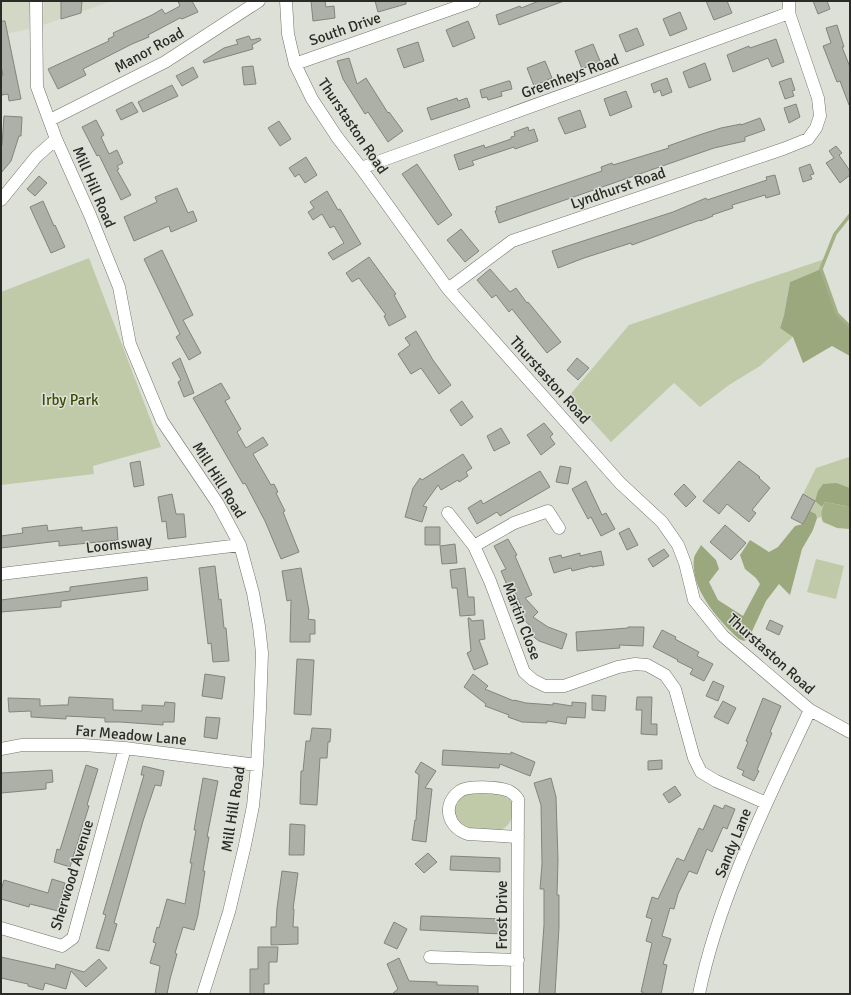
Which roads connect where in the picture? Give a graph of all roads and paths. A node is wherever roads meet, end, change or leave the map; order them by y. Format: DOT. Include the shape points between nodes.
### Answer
graph roads {
  1 [pos="36,1"];
  2 [pos="259,1"];
  3 [pos="286,1"];
  4 [pos="474,1"];
  5 [pos="789,1"];
  6 [pos="789,13"];
  7 [pos="295,64"];
  8 [pos="50,120"];
  9 [pos="56,139"];
  10 [pos="361,168"];
  11 [pos="1,200"];
  12 [pos="448,289"];
  13 [pos="448,513"];
  14 [pos="559,528"];
  15 [pos="240,545"];
  16 [pos="474,546"];
  17 [pos="1,574"];
  18 [pos="810,710"];
  19 [pos="850,732"];
  20 [pos="125,748"];
  21 [pos="1,749"];
  22 [pos="257,765"];
  23 [pos="766,803"];
  24 [pos="518,837"];
  25 [pos="1,928"];
  26 [pos="430,957"];
  27 [pos="518,960"];
  28 [pos="203,994"];
  29 [pos="517,994"];
  30 [pos="699,994"];
  1 -- 8 [label="street, Mill Hill Road" via="37,87"];
  2 -- 8 [label="street, Manor Road" via="165,62"];
  3 -- 7 [label="street, Thurstaston Road" via="288,34"];
  4 -- 7 [label="street, South Drive"];
  5 -- 6 [label="street"];
  6 -- 10 [label="street, Greenheys Road"];
  6 -- 12 [label="street, Lyndhurst Road" via="818,98 820,116 816,128 808,139 512,241"];
  7 -- 10 [label="street, Thurstaston Road" via="312,100"];
  8 -- 9 [label="street, Mill Hill Road"];
  9 -- 11 [label="street" via="36,158"];
  9 -- 15 [label="street, Mill Hill Road" via="119,287 130,344 162,421 218,504"];
  10 -- 12 [label="street, Thurstaston Road"];
  12 -- 18 [label="street, Thurstaston Road" via="620,483 662,522 678,545 694,600 723,636"];
  13 -- 16 [label="street, Martin Close"];
  14 -- 16 [label="street" via="548,512 514,523"];
  15 -- 17 [label="street, Loomsway"];
  15 -- 22 [label="street, Mill Hill Road" via="253,593 262,653"];
  16 -- 23 [label="street, Martin Close" via="524,672 533,680 545,686 564,686 618,667 647,665 665,675 675,689 700,772"];
  18 -- 19 [label="street, Thurstaston Road"];
  18 -- 23 [label="street, Sandy Lane"];
  20 -- 21 [label="street, Far Meadow Lane" via="22,745"];
  20 -- 22 [label="street, Far Meadow Lane"];
  20 -- 25 [label="street, Sherwood Avenue" via="73,938 62,946"];
  22 -- 28 [label="street, Mill Hill Road" via="253,806 229,912"];
  23 -- 30 [label="street, Sandy Lane" via="722,913 706,962"];
  24 -- 24 [label="street, Frost Drive" via="518,799 515,794 499,788 471,788 462,790 450,802 450,820 460,832"];
  24 -- 27 [label="street, Frost Drive"];
  26 -- 27 [label="street"];
  27 -- 29 [label="street, Frost Drive"];
}
